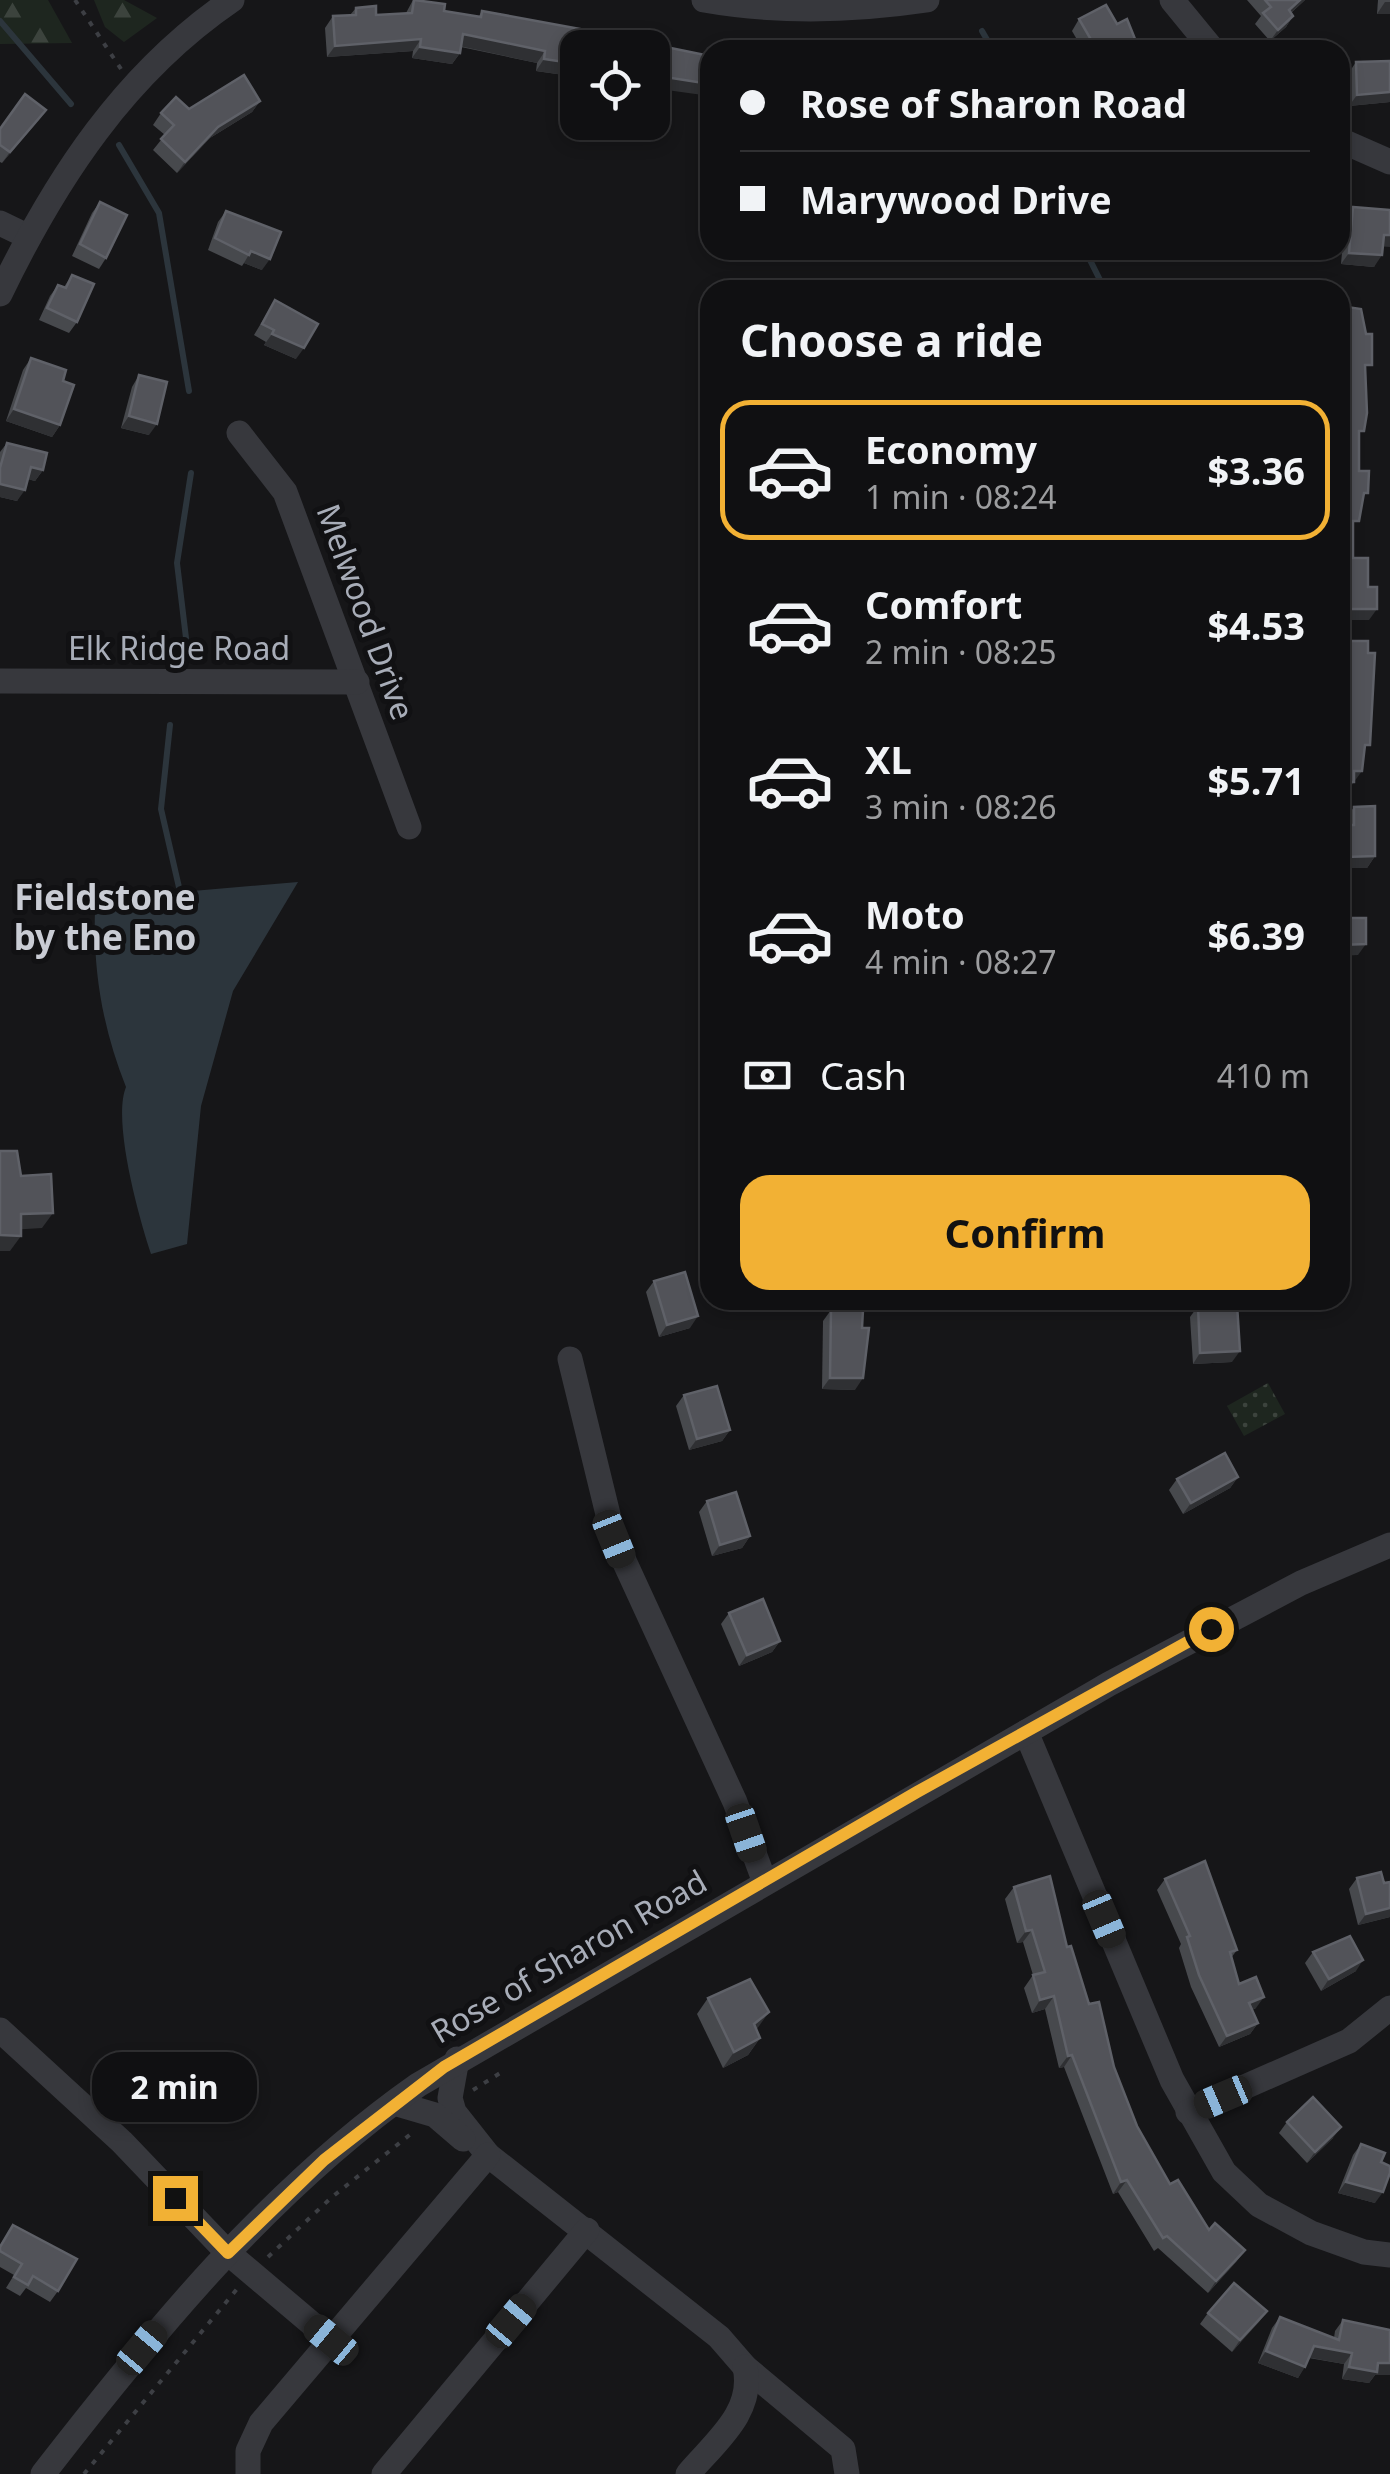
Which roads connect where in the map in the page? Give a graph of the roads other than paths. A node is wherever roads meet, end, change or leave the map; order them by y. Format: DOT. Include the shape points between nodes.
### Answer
graph roads {
  1 [pos="232,0"];
  2 [pos="704,0"];
  3 [pos="927,0"];
  4 [pos="1172,0"];
  5 [pos="778,4"];
  6 [pos="1205,40"];
  7 [pos="1350,144"];
  8 [pos="1390,162"];
  9 [pos="0,223"];
  10 [pos="30,237"];
  11 [pos="0,294"];
  12 [pos="239,433"];
  13 [pos="0,681"];
  14 [pos="357,682"];
  15 [pos="409,826"];
  16 [pos="570,1359"];
  17 [pos="1390,1545"];
  18 [pos="1026,1732"];
  19 [pos="764,1880"];
  20 [pos="1390,2008"];
  21 [pos="0,2030"];
  22 [pos="458,2058"];
  23 [pos="394,2102"];
  24 [pos="1188,2112"];
  25 [pos="486,2152"];
  26 [pos="587,2230"];
  27 [pos="228,2253"];
  28 [pos="1390,2255"];
  29 [pos="331,2340"];
  30 [pos="745,2368"];
  31 [pos="43,2474"];
  32 [pos="248,2474"];
  33 [pos="384,2474"];
  34 [pos="688,2474"];
  35 [pos="847,2474"];
  1 -- 10 [label="street" via="182,34 128,86"];
  2 -- 5 [label="street"];
  3 -- 5 [label="street" via="837,10"];
  4 -- 6 [label="street"];
  7 -- 8 [label="street"];
  9 -- 10 [label="street"];
  10 -- 11 [label="street"];
  12 -- 14 [label="street, Melwood Drive" via="286,492"];
  13 -- 14 [label="street, Elk Ridge Road"];
  14 -- 15 [label="street, Melwood Drive"];
  16 -- 19 [label="street" via="614,1539"];
  17 -- 18 [label="street, Rose of Sharon Road" via="1211,1629"];
  18 -- 19 [label="street, Rose of Sharon Road"];
  18 -- 24 [label="street"];
  19 -- 22 [label="street, Rose of Sharon Road"];
  20 -- 24 [label="street" via="1349,2041"];
  21 -- 27 [label="street"];
  22 -- 23 [label="street, Rose of Sharon Road"];
  22 -- 25 [label="street" via="450,2098 454,2112"];
  23 -- 25 [label="street" via="435,2115"];
  23 -- 27 [label="street, Rose of Sharon Road"];
  24 -- 28 [label="street" via="1224,2172 1259,2205 1339,2245"];
  25 -- 26 [label="street"];
  25 -- 29 [label="street"];
  26 -- 30 [label="street" via="719,2337"];
  26 -- 33 [label="street"];
  27 -- 29 [label="street"];
  27 -- 31 [label="street, Rose of Sharon Road" via="124,2369"];
  29 -- 32 [label="street" via="261,2423 248,2451"];
  30 -- 34 [label="street" via="750,2388 742,2410"];
  30 -- 35 [label="street" via="843,2448"];
}
